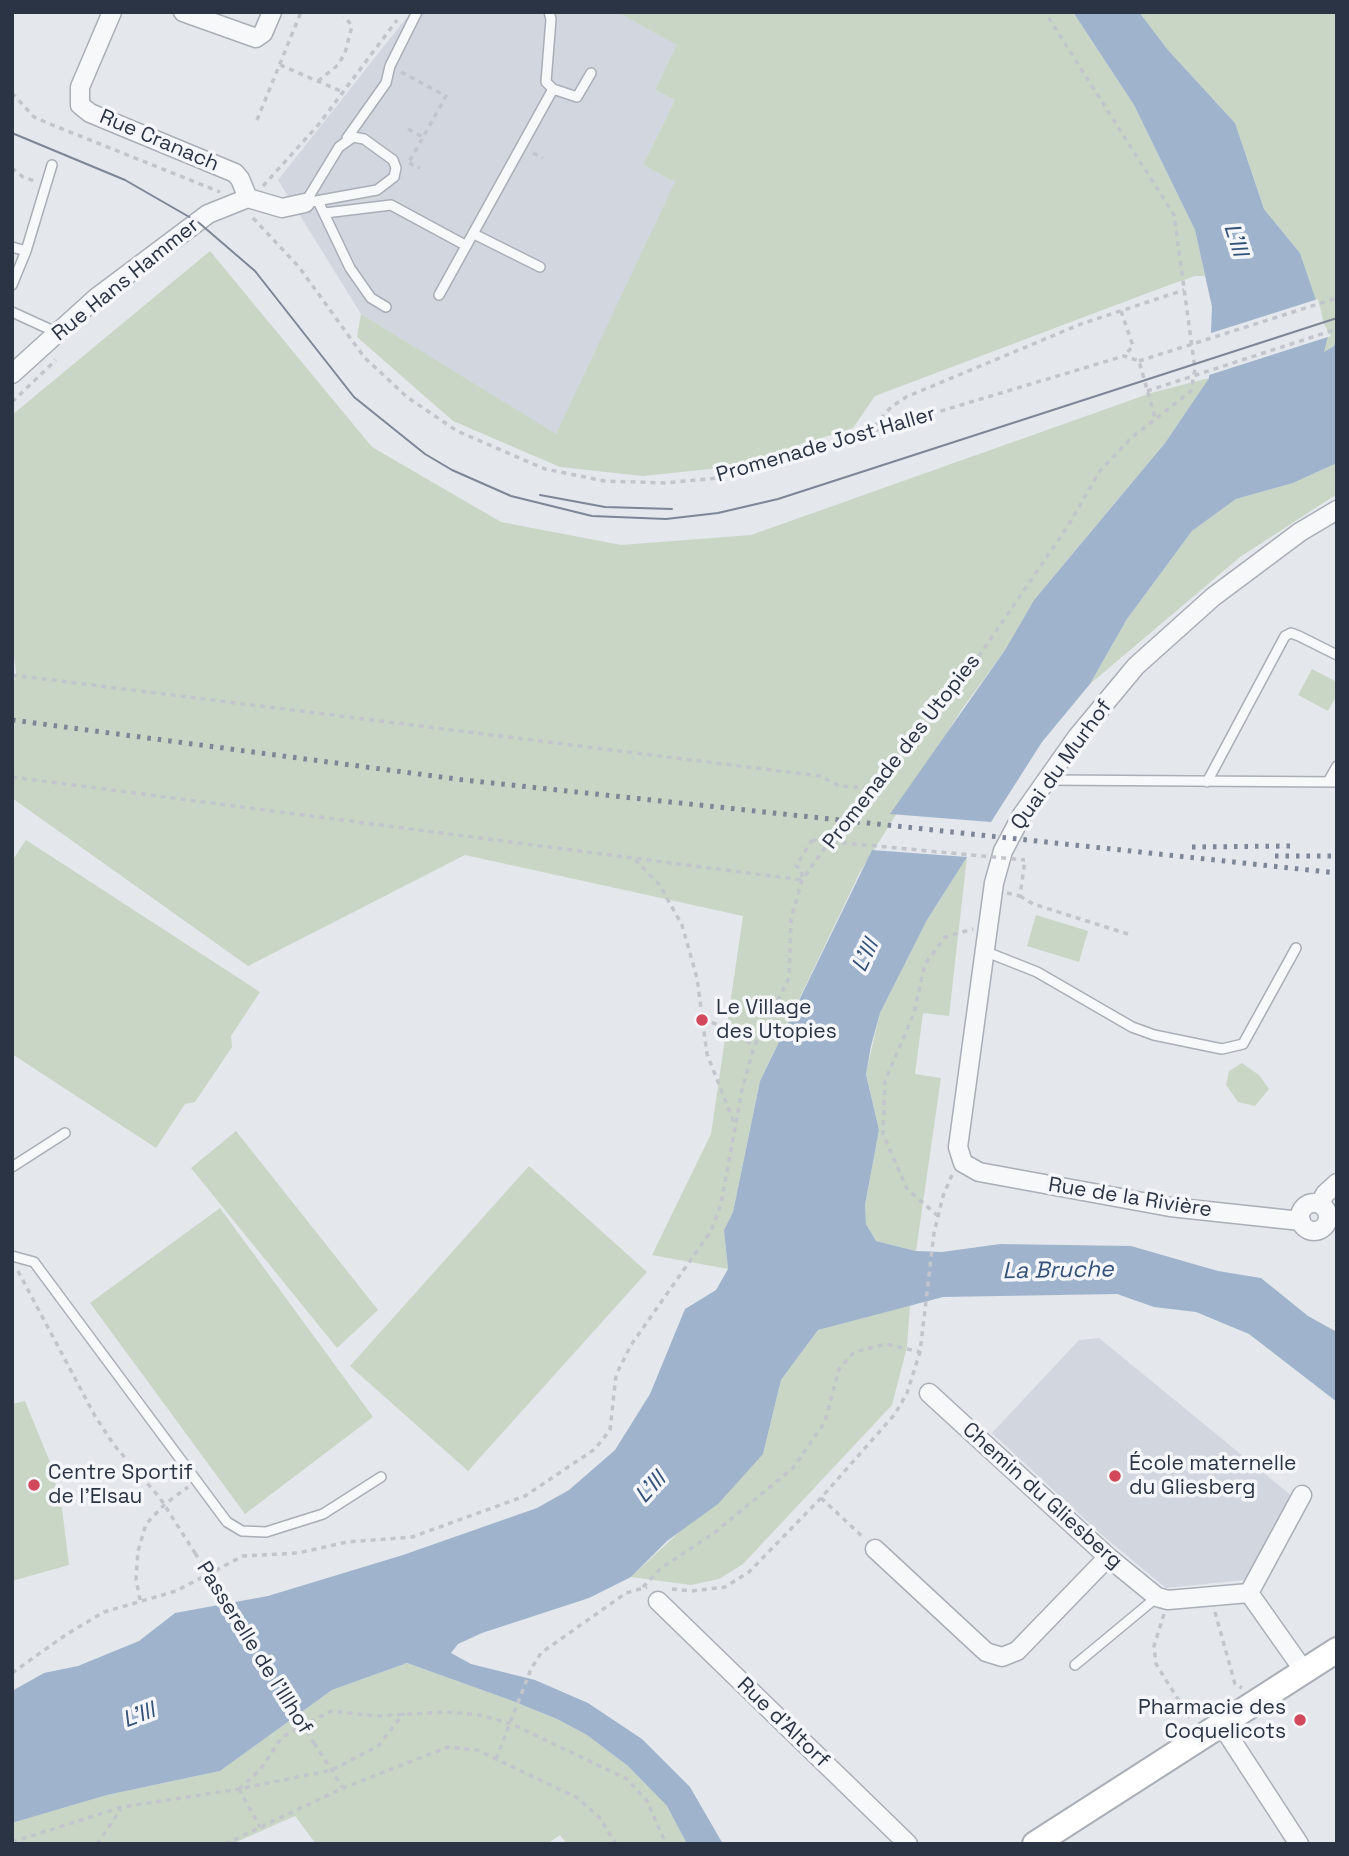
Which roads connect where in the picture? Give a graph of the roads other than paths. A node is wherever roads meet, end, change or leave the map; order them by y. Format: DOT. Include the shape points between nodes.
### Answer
graph roads {
  1 [pos="112,12"];
  2 [pos="183,12"];
  3 [pos="272,12"];
  4 [pos="417,12"];
  5 [pos="549,12"];
  6 [pos="591,73"];
  7 [pos="553,89"];
  8 [pos="346,139"];
  9 [pos="52,165"];
  10 [pos="312,202"];
  11 [pos="243,204"];
  12 [pos="325,213"];
  13 [pos="474,233"];
  14 [pos="465,245"];
  15 [pos="12,247"];
  16 [pos="26,251"];
  17 [pos="540,267"];
  18 [pos="12,285"];
  19 [pos="439,295"];
  20 [pos="386,307"];
  21 [pos="12,312"];
  22 [pos="58,333"];
  23 [pos="12,374"];
  24 [pos="1337,510"];
  25 [pos="1337,655"];
  26 [pos="1337,766"];
  27 [pos="1045,780"];
  28 [pos="1208,782"];
  29 [pos="1333,782"];
  30 [pos="1297,948"];
  31 [pos="984,951"];
  32 [pos="65,1133"];
  33 [pos="963,1163"];
  34 [pos="12,1167"];
  35 [pos="1337,1183"];
  36 [pos="1320,1204"];
  37 [pos="1301,1221"];
  38 [pos="1330,1232"];
  39 [pos="12,1255"];
  40 [pos="929,1393"];
  41 [pos="381,1477"];
  42 [pos="1302,1494"];
  43 [pos="875,1549"];
  44 [pos="1108,1557"];
  45 [pos="659,1593"];
  46 [pos="1250,1593"];
  47 [pos="1162,1598"];
  48 [pos="1337,1650"];
  49 [pos="1076,1665"];
  50 [pos="1304,1671"];
  51 [pos="1221,1724"];
  52 [pos="908,1844"];
  53 [pos="1035,1844"];
  54 [pos="1299,1844"];
  1 -- 11 [label="street, Rue Cranach" via="80,87 80,105 235,173"];
  2 -- 3 [label="street" via="256,38"];
  4 -- 8 [label="lane" via="386,83"];
  5 -- 7 [label="lane" via="545,68 546,82"];
  6 -- 7 [label="lane" via="577,97"];
  7 -- 13 [label="lane"];
  8 -- 10 [label="lane"];
  8 -- 10 [label="lane" via="364,139 393,160 394,177 377,190"];
  9 -- 16 [label="lane"];
  10 -- 11 [label="street" via="282,208"];
  10 -- 12 [label="lane"];
  11 -- 22 [label="street, Rue Hans Hammer" via="208,214 96,298"];
  12 -- 14 [label="lane" via="391,205"];
  12 -- 20 [label="lane" via="350,268 372,298"];
  13 -- 14 [label="lane"];
  13 -- 17 [label="lane"];
  14 -- 19 [label="lane"];
  15 -- 16 [label="lane"];
  16 -- 18 [label="lane"];
  21 -- 22 [label="lane"];
  22 -- 23 [label="street, Rue Hans Hammer"];
  24 -- 27 [label="street, Quai du Murhof" via="1213,597 1136,666"];
  25 -- 28 [label="lane" via="1299,636 1285,636"];
  26 -- 29 [label="lane"];
  27 -- 28 [label="lane"];
  27 -- 31 [label="street, Quai du Murhof" via="1003,851"];
  28 -- 29 [label="lane"];
  30 -- 31 [label="lane" via="1243,1044 1222,1049 1132,1027 1037,972"];
  31 -- 33 [label="street, Quai du Murhof" via="958,1147"];
  32 -- 34 [label="lane"];
  33 -- 37 [label="street, Rue de la Rivière" via="979,1172 1170,1207"];
  35 -- 36 [label="street"];
  36 -- 37 [label="street" via="1303,1208"];
  36 -- 38 [label="street" via="1328,1215"];
  37 -- 38 [label="street" via="1310,1230"];
  39 -- 41 [label="lane" via="34,1262 227,1522 242,1531 266,1532 323,1514"];
  40 -- 44 [label="street, Chemin du Gliesberg"];
  42 -- 46 [label="street"];
  43 -- 44 [label="street" via="986,1652 1002,1657 1017,1651"];
  44 -- 47 [label="street, Chemin du Gliesberg"];
  45 -- 52 [label="street, Rue d'Altorf"];
  46 -- 47 [label="street"];
  46 -- 50 [label="street"];
  47 -- 49 [label="lane"];
  48 -- 50 [label="main road"];
  50 -- 51 [label="main road"];
  51 -- 53 [label="main road"];
  51 -- 54 [label="street"];
}
